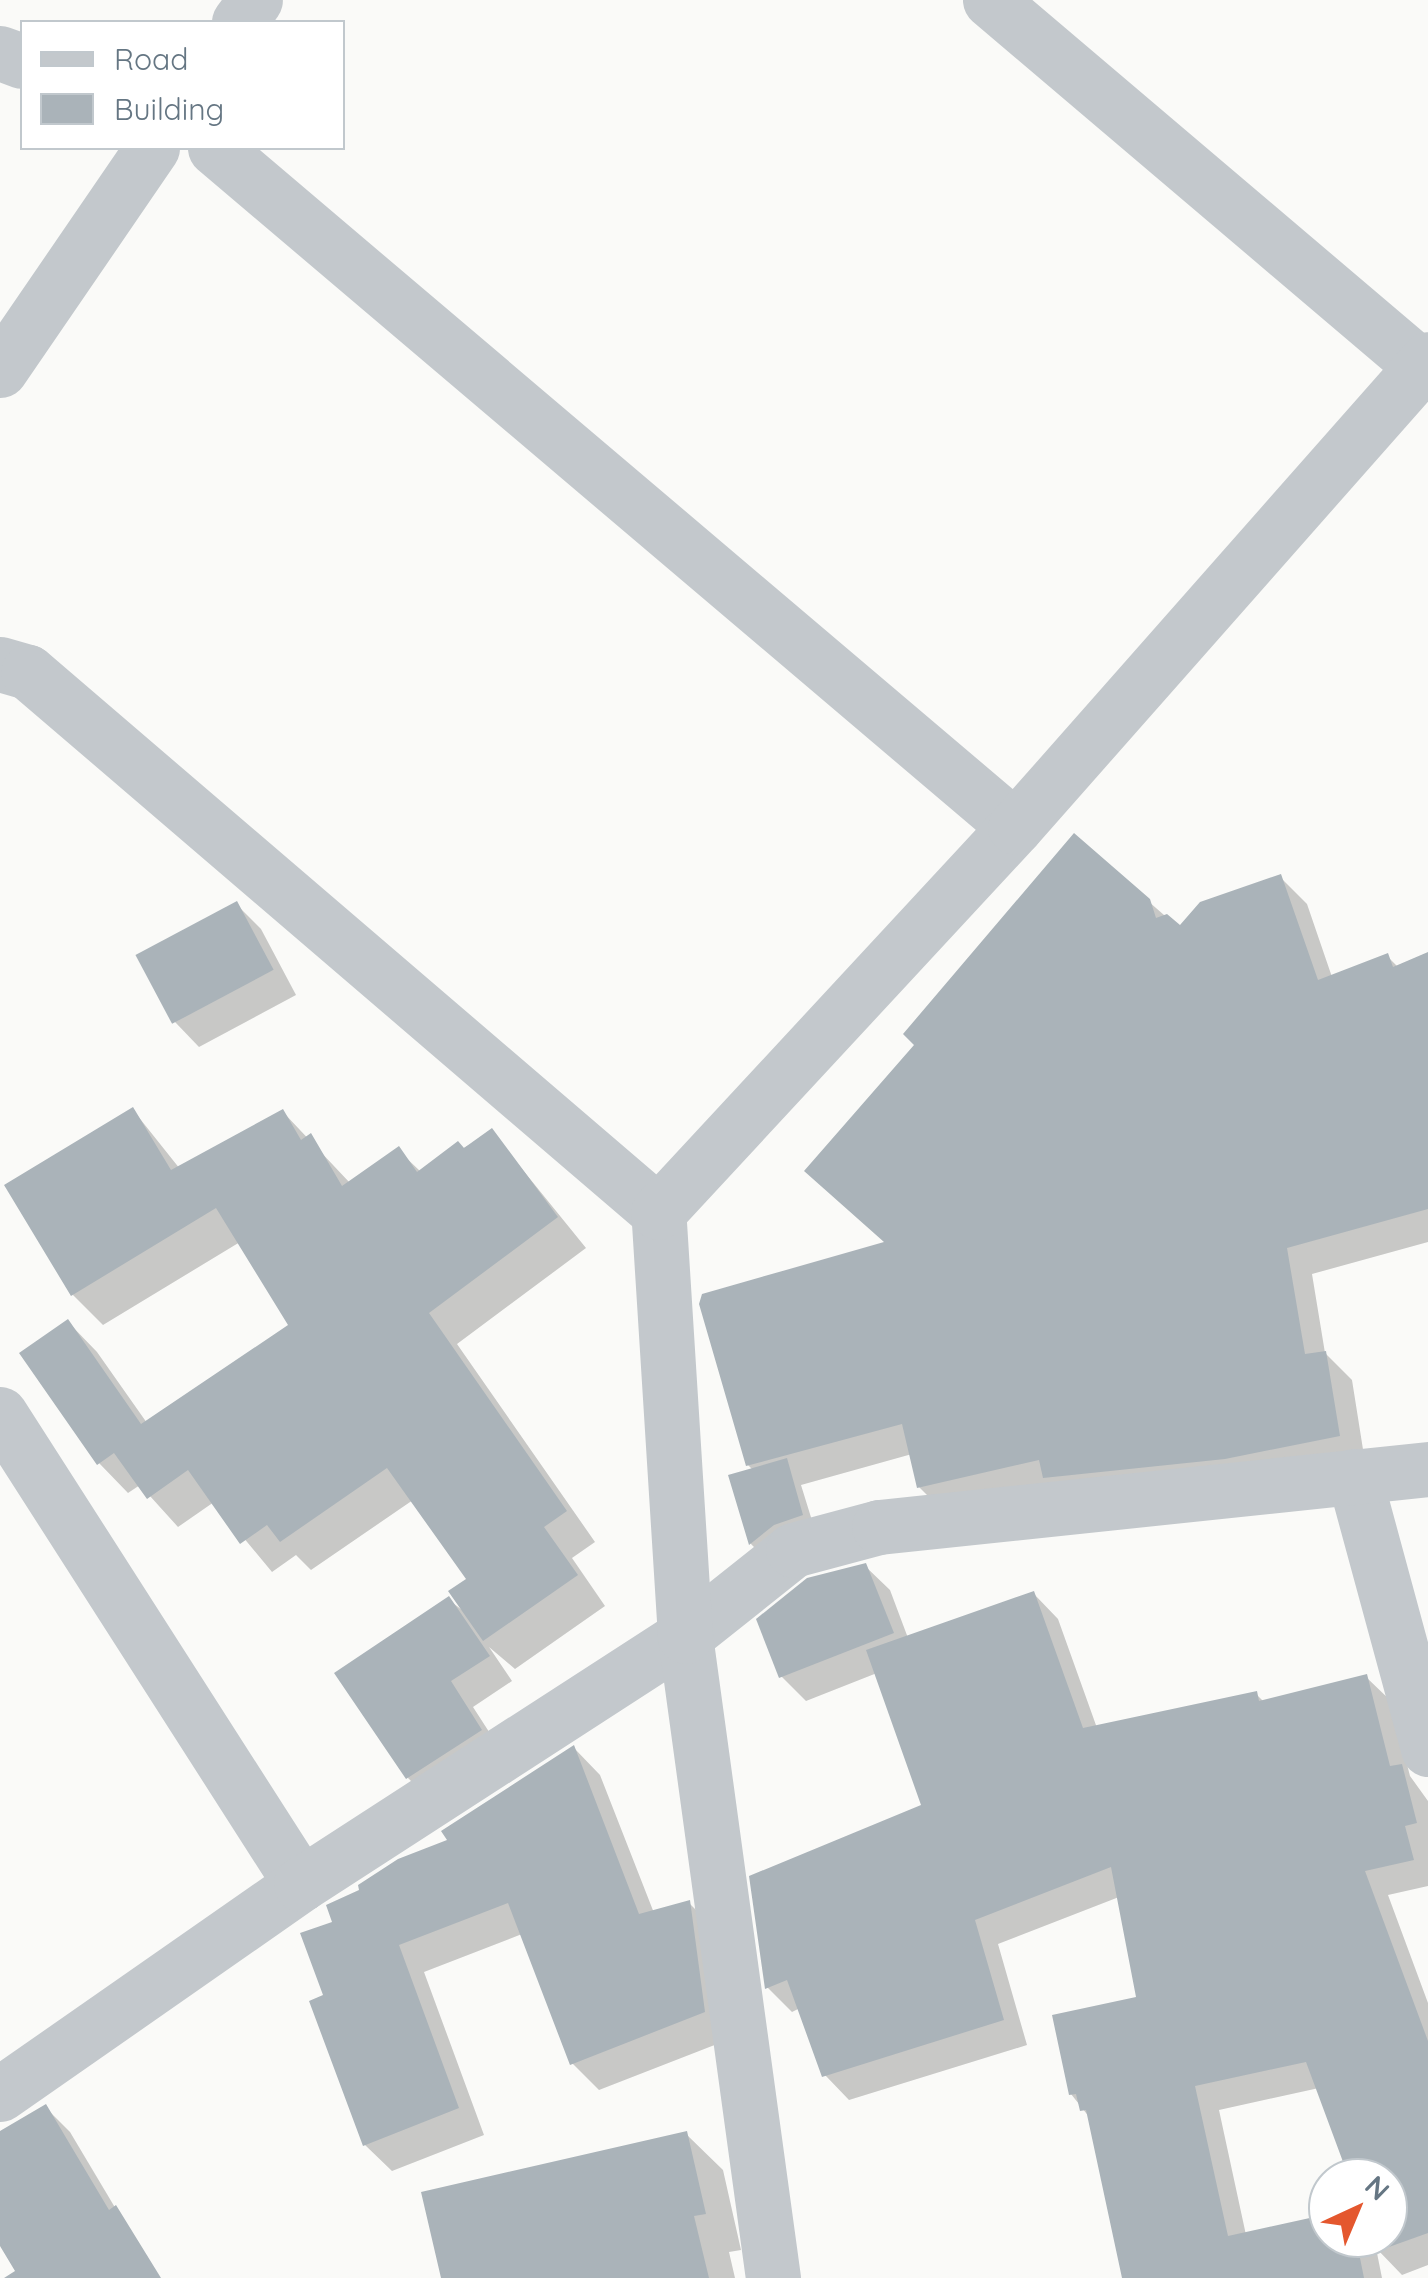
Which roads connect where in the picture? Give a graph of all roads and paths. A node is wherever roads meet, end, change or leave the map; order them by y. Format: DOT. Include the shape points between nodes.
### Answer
graph roads {
  1 [pos="990,0"];
  2 [pos="151,150"];
  3 [pos="218,150"];
  4 [pos="1426,366"];
  5 [pos="0,370"];
  6 [pos="0,664"];
  7 [pos="1015,826"];
  8 [pos="658,1212"];
  9 [pos="0,1414"];
  10 [pos="1428,1470"];
  11 [pos="1354,1476"];
  12 [pos="685,1636"];
  13 [pos="1428,1748"];
  14 [pos="301,1884"];
  15 [pos="0,2094"];
  16 [pos="773,2278"];
  1 -- 4 [label="street"];
  2 -- 5 [label="street"];
  3 -- 7 [label="street"];
  4 -- 7 [label="street"];
  6 -- 8 [label="street" via="28,672"];
  7 -- 8 [label="street"];
  8 -- 12 [label="street"];
  9 -- 14 [label="street"];
  10 -- 11 [label="street"];
  11 -- 12 [label="street" via="879,1527 793,1550"];
  11 -- 13 [label="street"];
  12 -- 14 [label="street"];
  12 -- 16 [label="street"];
  14 -- 15 [label="street"];
}
